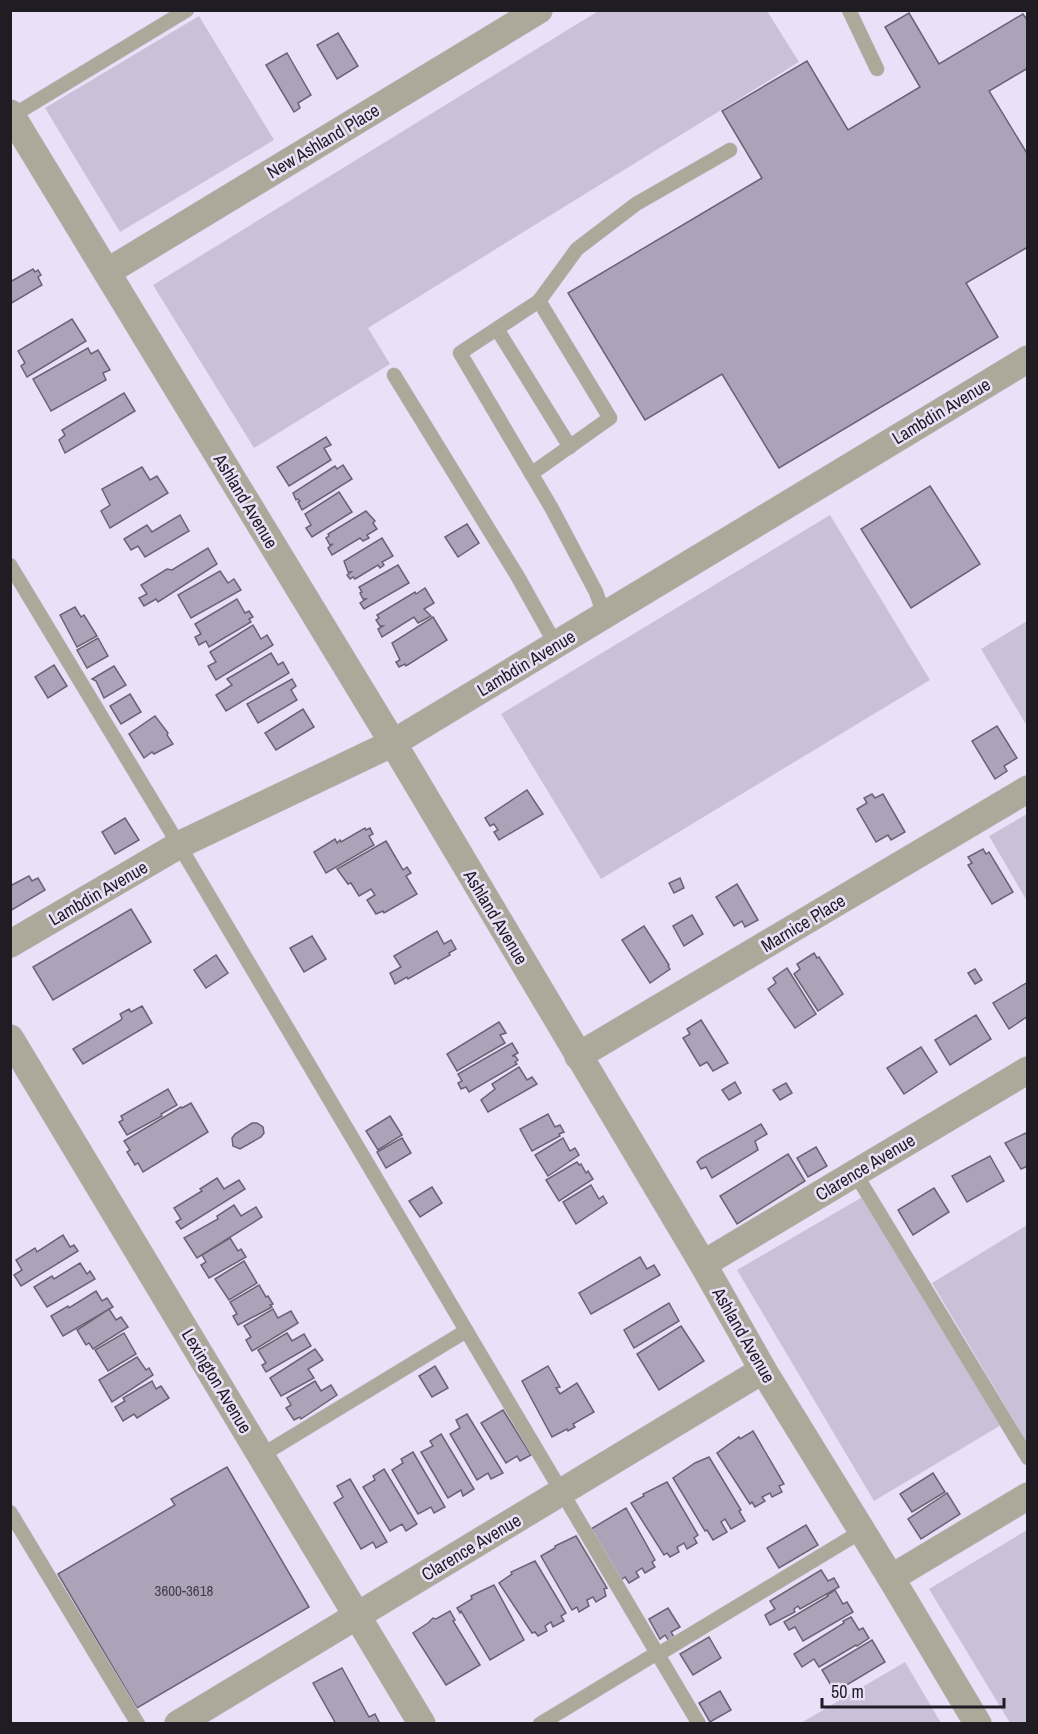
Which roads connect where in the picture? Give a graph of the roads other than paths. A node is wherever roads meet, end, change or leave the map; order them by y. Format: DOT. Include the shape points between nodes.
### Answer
graph roads {
  1 [pos="187,10"];
  2 [pos="540,10"];
  3 [pos="849,10"];
  4 [pos="877,69"];
  5 [pos="11,114"];
  6 [pos="730,150"];
  7 [pos="107,272"];
  8 [pos="539,301"];
  9 [pos="497,329"];
  10 [pos="1028,358"];
  11 [pos="394,375"];
  12 [pos="570,447"];
  13 [pos="531,474"];
  14 [pos="10,565"];
  15 [pos="604,615"];
  16 [pos="556,645"];
  17 [pos="393,743"];
  18 [pos="1028,789"];
  19 [pos="179,846"];
  20 [pos="10,944"];
  21 [pos="10,1038"];
  22 [pos="578,1056"];
  23 [pos="1028,1070"];
  24 [pos="855,1173"];
  25 [pos="703,1264"];
  26 [pos="466,1331"];
  27 [pos="763,1370"];
  28 [pos="262,1455"];
  29 [pos="1028,1458"];
  30 [pos="561,1492"];
  31 [pos="1028,1496"];
  32 [pos="10,1512"];
  33 [pos="862,1531"];
  34 [pos="891,1578"];
  35 [pos="358,1615"];
  36 [pos="657,1653"];
  37 [pos="138,1724"];
  38 [pos="178,1724"];
  39 [pos="422,1724"];
  40 [pos="540,1724"];
  41 [pos="699,1724"];
  42 [pos="978,1724"];
  1 -- 5 [label="lane"];
  2 -- 7 [label="street, New Ashland Place"];
  3 -- 4 [label="lane"];
  5 -- 7 [label="street, Ashland Avenue"];
  6 -- 8 [label="lane" via="636,204 577,249"];
  7 -- 17 [label="street, Ashland Avenue"];
  8 -- 9 [label="lane"];
  8 -- 12 [label="lane" via="610,418"];
  9 -- 12 [label="lane"];
  9 -- 13 [label="lane" via="460,353"];
  10 -- 15 [label="street, Lambdin Avenue"];
  11 -- 16 [label="lane"];
  12 -- 13 [label="lane"];
  13 -- 15 [label="lane" via="596,592"];
  14 -- 19 [label="lane"];
  15 -- 16 [label="street, Lambdin Avenue"];
  16 -- 17 [label="street, Lambdin Avenue"];
  17 -- 19 [label="street, Lambdin Avenue"];
  17 -- 22 [label="street, Ashland Avenue"];
  18 -- 22 [label="street, Marnice Place"];
  19 -- 20 [label="street, Lambdin Avenue"];
  19 -- 26 [label="lane"];
  21 -- 28 [label="street, Lexington Avenue"];
  22 -- 25 [label="street, Ashland Avenue"];
  23 -- 24 [label="street, Clarence Avenue"];
  24 -- 25 [label="street, Clarence Avenue"];
  24 -- 29 [label="lane"];
  25 -- 27 [label="street, Ashland Avenue"];
  26 -- 28 [label="lane"];
  26 -- 30 [label="lane"];
  27 -- 30 [label="street, Clarence Avenue"];
  27 -- 33 [label="street, Ashland Avenue"];
  28 -- 35 [label="street, Lexington Avenue"];
  30 -- 35 [label="street, Clarence Avenue"];
  30 -- 36 [label="lane"];
  31 -- 34 [label="street"];
  32 -- 37 [label="lane"];
  33 -- 34 [label="street, Ashland Avenue"];
  33 -- 36 [label="lane"];
  34 -- 42 [label="street, Ashland Avenue"];
  35 -- 38 [label="street, Clarence Avenue"];
  35 -- 39 [label="street, Lexington Avenue"];
  36 -- 40 [label="lane"];
  36 -- 41 [label="lane"];
}
